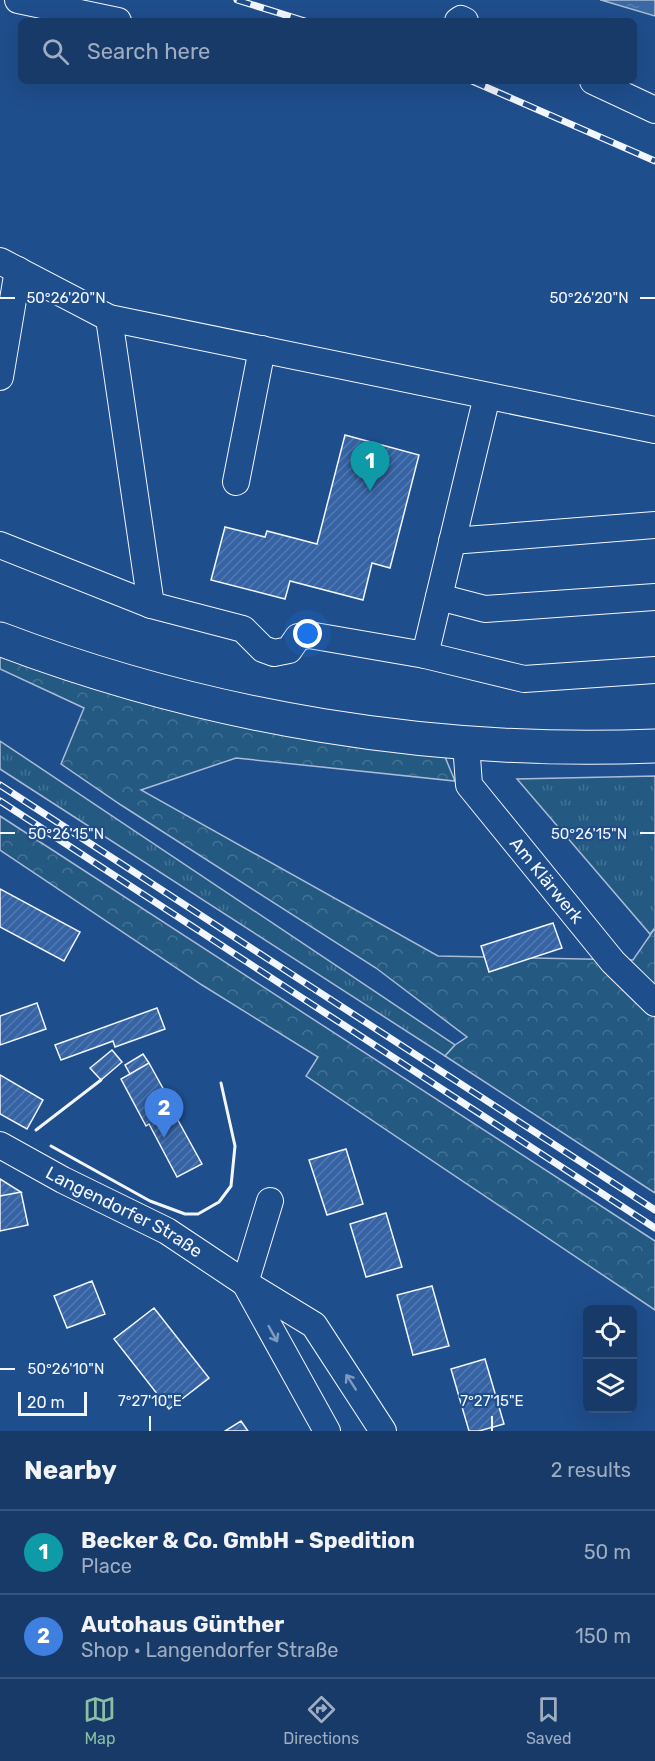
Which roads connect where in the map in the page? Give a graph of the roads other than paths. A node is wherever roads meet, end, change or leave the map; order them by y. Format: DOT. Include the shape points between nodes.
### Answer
graph roads {
  1 [pos="18,0"];
  2 [pos="104,18"];
  3 [pos="599,84"];
  4 [pos="655,110"];
  5 [pos="9,265"];
  6 [pos="109,318"];
  7 [pos="262,349"];
  8 [pos="0,377"];
  9 [pos="487,396"];
  10 [pos="655,430"];
  11 [pos="237,482"];
  12 [pos="655,525"];
  13 [pos="452,541"];
  14 [pos="0,545"];
  15 [pos="439,597"];
  16 [pos="655,597"];
  17 [pos="151,605"];
  18 [pos="0,639"];
  19 [pos="425,656"];
  20 [pos="655,670"];
  21 [pos="466,743"];
  22 [pos="655,746"];
  23 [pos="655,1003"];
  24 [pos="0,1144"];
  25 [pos="270,1201"];
  26 [pos="245,1283"];
  27 [pos="327,1431"];
  28 [pos="383,1431"];
  1 -- 2 [label="street"];
  3 -- 4 [label="street"];
  5 -- 6 [label="street"];
  5 -- 8 [label="street"];
  6 -- 7 [label="street"];
  6 -- 17 [label="street"];
  7 -- 9 [label="street"];
  7 -- 11 [label="street"];
  9 -- 10 [label="street"];
  9 -- 13 [label="street"];
  12 -- 13 [label="street"];
  13 -- 15 [label="street"];
  14 -- 17 [label="street"];
  15 -- 16 [label="street" via="485,609"];
  15 -- 19 [label="street"];
  17 -- 19 [label="street" via="243,629 263,649 274,653 289,650 297,637 309,635"];
  18 -- 21 [label="main road" via="84,668 214,704 343,729"];
  19 -- 20 [label="street" via="524,679"];
  21 -- 22 [label="main road" via="590,748"];
  21 -- 23 [label="street, Am Klärwerk" via="469,785 613,962"];
  24 -- 26 [label="street, Langendorfer Straße" via="167,1231"];
  25 -- 26 [label="street"];
  26 -- 27 [label="street, Langendorfer Straße, one-way"];
  28 -- 26 [label="street, Langendorfer Straße, one-way" via="314,1325"];
}
